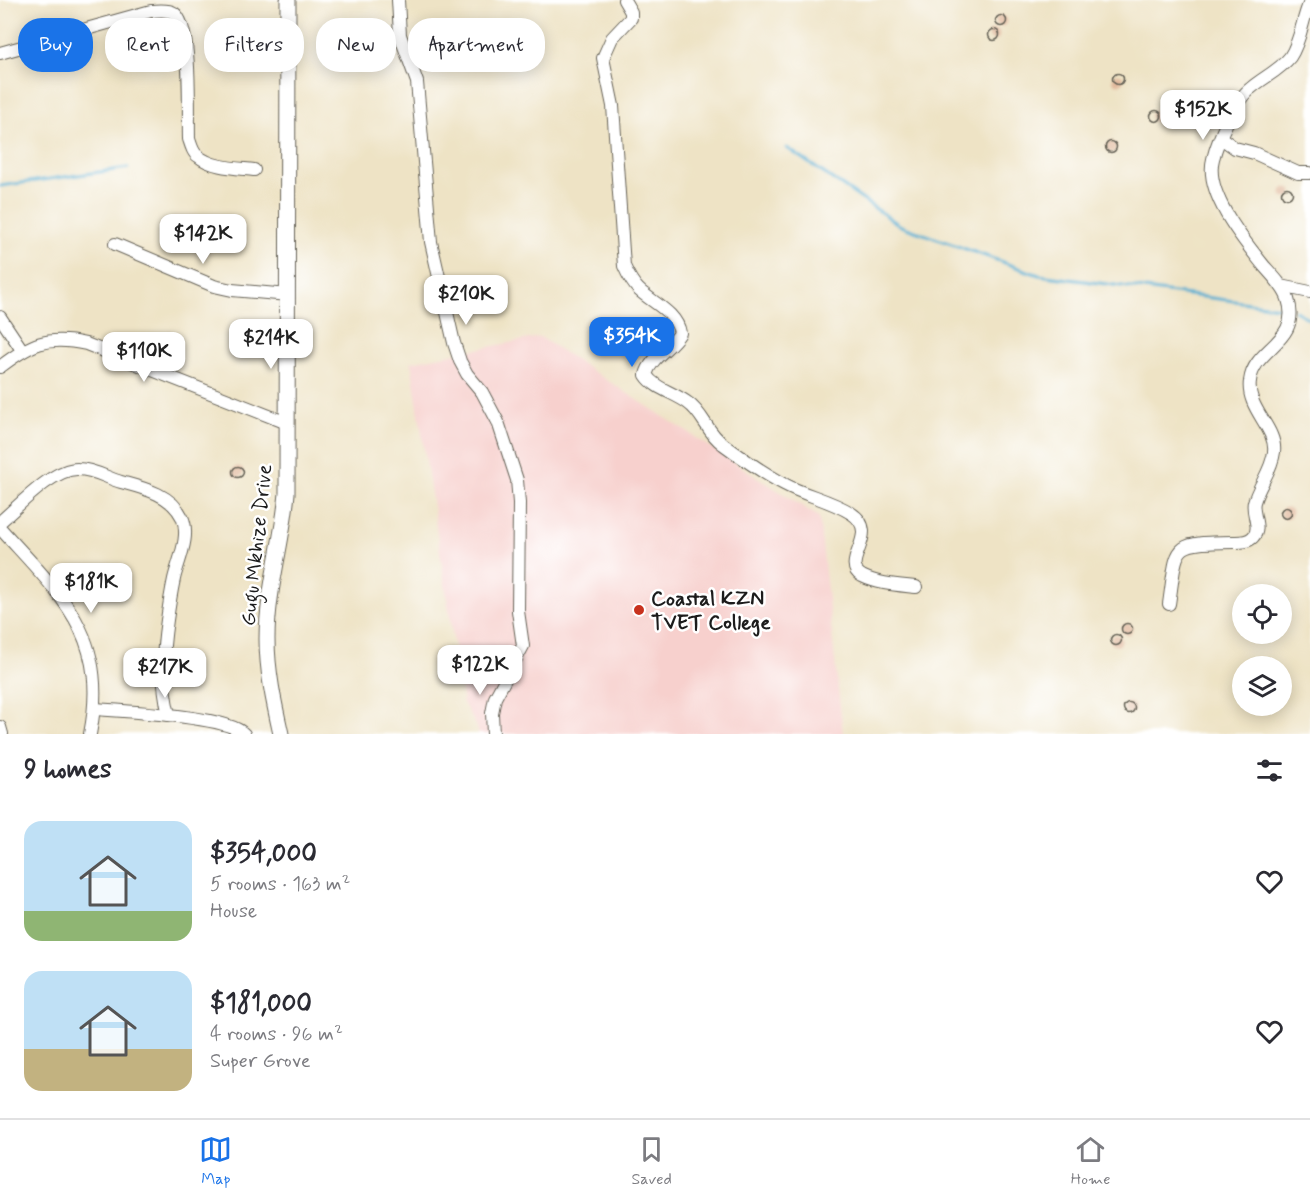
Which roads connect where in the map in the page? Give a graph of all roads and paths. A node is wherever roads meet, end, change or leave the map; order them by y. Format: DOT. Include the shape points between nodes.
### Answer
graph roads {
  1 [pos="288,0"];
  2 [pos="398,0"];
  3 [pos="624,0"];
  4 [pos="1310,2"];
  5 [pos="0,53"];
  6 [pos="1221,138"];
  7 [pos="254,170"];
  8 [pos="1310,173"];
  9 [pos="115,244"];
  10 [pos="1281,286"];
  11 [pos="1310,292"];
  12 [pos="288,295"];
  13 [pos="0,317"];
  14 [pos="22,350"];
  15 [pos="0,367"];
  16 [pos="287,423"];
  17 [pos="0,522"];
  18 [pos="0,528"];
  19 [pos="916,587"];
  20 [pos="1169,604"];
  21 [pos="95,709"];
  22 [pos="169,714"];
  23 [pos="0,727"];
  24 [pos="2,734"];
  25 [pos="90,734"];
  26 [pos="244,734"];
  27 [pos="281,734"];
  28 [pos="493,734"];
  1 -- 12 [label="street, Gugu Mkhize Drive"];
  2 -- 28 [label="street" via="400,35 417,82 431,242 454,343 467,374 498,422 517,480 518,611 523,646 495,698"];
  3 -- 19 [label="street" via="631,18 612,38 603,58 613,106 624,266 638,289 677,322 680,333 646,375 653,384 694,408 708,431 722,444 784,485 830,502 856,517 864,532 854,560 860,574 881,582"];
  4 -- 6 [label="street" via="1293,51 1283,64 1243,94"];
  5 -- 7 [label="street" via="151,11 173,12 180,18 186,39 189,139 196,156 223,166"];
  6 -- 8 [label="street" via="1235,148 1298,173"];
  6 -- 10 [label="street" via="1212,171 1224,209"];
  9 -- 12 [label="street" via="214,286"];
  10 -- 11 [label="street"];
  10 -- 20 [label="street" via="1290,309 1286,330 1259,360 1250,379 1252,402 1274,443 1265,480 1254,503 1256,533 1245,542 1184,546 1175,562"];
  12 -- 16 [label="street, Gugu Mkhize Drive"];
  13 -- 14 [label="street"];
  14 -- 15 [label="street"];
  14 -- 16 [label="street" via="53,340 86,344"];
  16 -- 27 [label="street, Gugu Mkhize Drive" via="285,520 267,638"];
  17 -- 22 [label="street" via="56,475 70,469 88,470 159,494 173,505 185,530 172,586 162,665"];
  18 -- 21 [label="street" via="58,593 79,624 93,667"];
  21 -- 22 [label="street"];
  21 -- 25 [label="street"];
  22 -- 26 [label="street" via="230,726"];
  23 -- 24 [label="street"];
}
